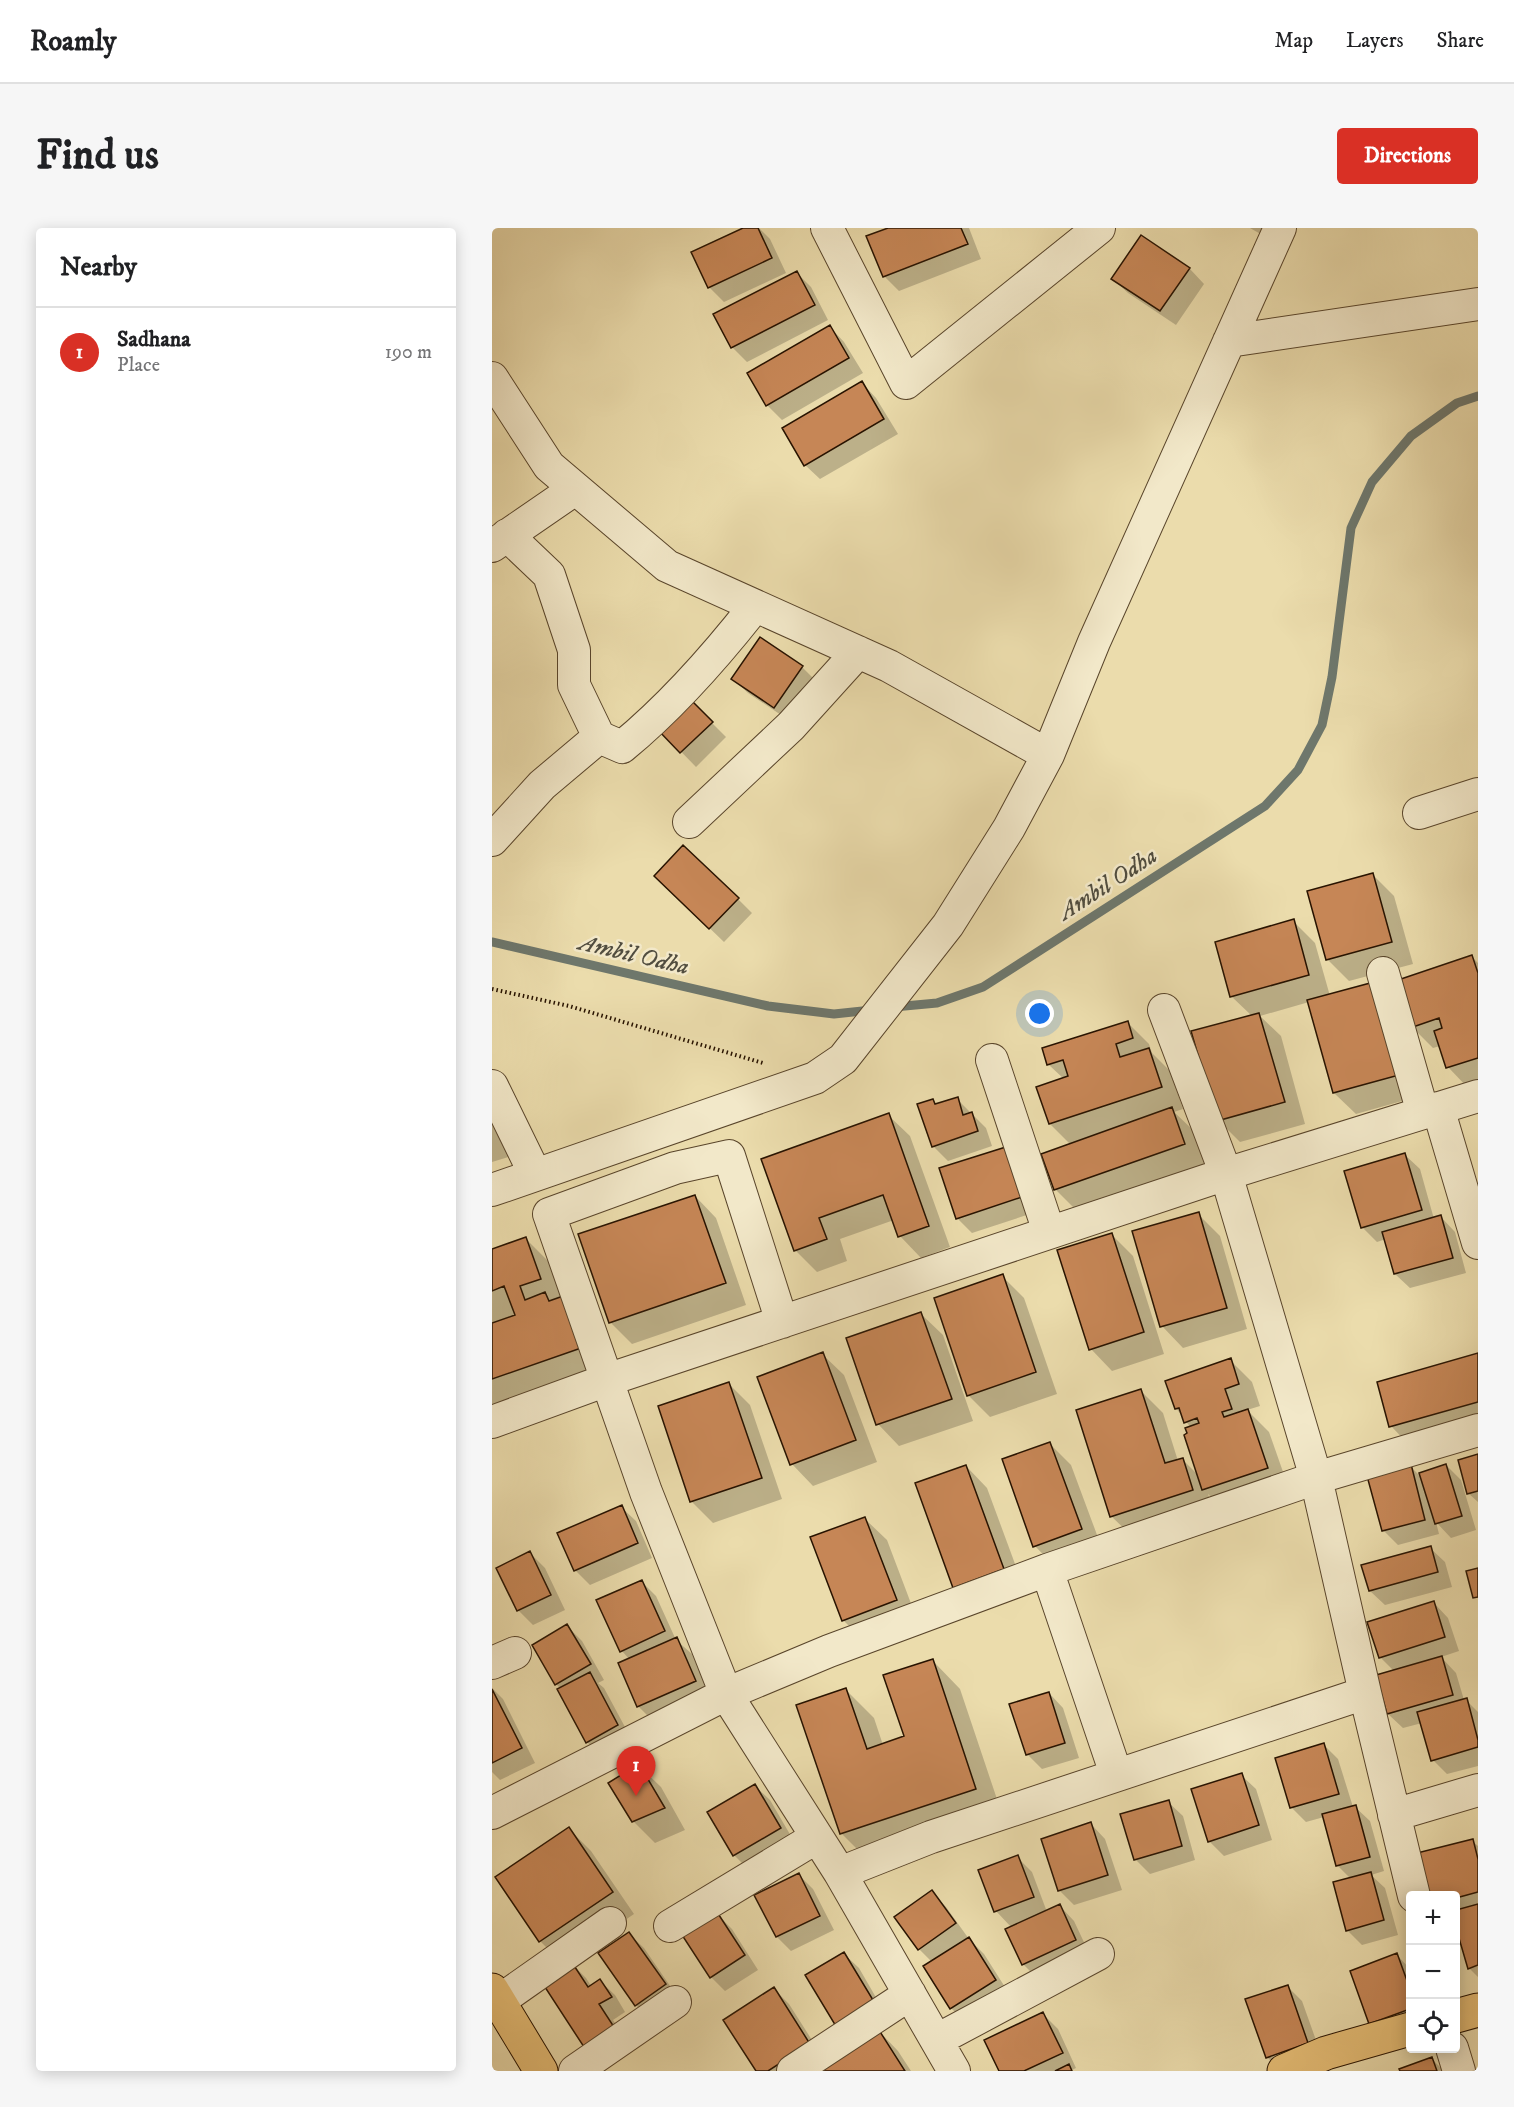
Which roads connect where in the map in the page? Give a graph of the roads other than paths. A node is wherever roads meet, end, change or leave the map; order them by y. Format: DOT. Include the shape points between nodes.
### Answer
graph roads {
  1 [pos="827,228"];
  2 [pos="1099,228"];
  3 [pos="1280,228"];
  4 [pos="1478,304"];
  5 [pos="1229,341"];
  6 [pos="492,378"];
  7 [pos="575,489"];
  8 [pos="500,541"];
  9 [pos="755,606"];
  10 [pos="858,652"];
  11 [pos="599,736"];
  12 [pos="1048,755"];
  13 [pos="1478,794"];
  14 [pos="1419,813"];
  15 [pos="689,822"];
  16 [pos="492,840"];
  17 [pos="1383,973"];
  18 [pos="1164,1010"];
  19 [pos="992,1060"];
  20 [pos="492,1086"];
  21 [pos="1478,1095"];
  22 [pos="1430,1110"];
  23 [pos="535,1174"];
  24 [pos="1226,1174"];
  25 [pos="492,1190"];
  26 [pos="1049,1233"];
  27 [pos="1478,1243"];
  28 [pos="782,1322"];
  29 [pos="607,1380"];
  30 [pos="492,1422"];
  31 [pos="1478,1430"];
  32 [pos="1316,1478"];
  33 [pos="1047,1570"];
  34 [pos="1365,1693"];
  35 [pos="726,1694"];
  36 [pos="1116,1774"];
  37 [pos="1478,1790"];
  38 [pos="492,1813"];
  39 [pos="1394,1815"];
  40 [pos="817,1837"];
  41 [pos="840,1873"];
  42 [pos="1413,1891"];
  43 [pos="610,1923"];
  44 [pos="670,1926"];
  45 [pos="1098,1954"];
  46 [pos="910,1994"];
  47 [pos="496,1996"];
  48 [pos="675,2002"];
  49 [pos="1478,2010"];
  50 [pos="1460,2015"];
  51 [pos="1406,2030"];
  52 [pos="936,2040"];
  53 [pos="1453,2053"];
  54 [pos="541,2071"];
  55 [pos="575,2071"];
  56 [pos="793,2071"];
  57 [pos="954,2071"];
  58 [pos="1284,2071"];
  59 [pos="1459,2071"];
  1 -- 2 [label="street" via="906,383"];
  3 -- 5 [label="street"];
  4 -- 5 [label="street"];
  5 -- 12 [label="street" via="1094,642"];
  6 -- 7 [label="street" via="549,466"];
  7 -- 8 [label="street"];
  7 -- 9 [label="street" via="667,566"];
  8 -- 11 [label="street" via="549,575 574,650 574,685"];
  9 -- 10 [label="street"];
  9 -- 11 [label="street" via="655,720 622,747"];
  10 -- 12 [label="street"];
  10 -- 15 [label="street" via="791,726"];
  11 -- 16 [label="street" via="542,785"];
  12 -- 23 [label="street" via="1009,828 948,925 843,1059 815,1078"];
  13 -- 14 [label="street"];
  17 -- 22 [label="street"];
  18 -- 24 [label="street"];
  19 -- 26 [label="street"];
  20 -- 23 [label="street"];
  21 -- 22 [label="street"];
  22 -- 24 [label="street"];
  22 -- 27 [label="street"];
  23 -- 25 [label="street"];
  24 -- 26 [label="street"];
  24 -- 32 [label="street"];
  26 -- 28 [label="street"];
  28 -- 29 [label="street"];
  28 -- 29 [label="street" via="729,1156 675,1168 549,1214"];
  29 -- 30 [label="street"];
  29 -- 35 [label="street" via="646,1492"];
  31 -- 32 [label="street"];
  32 -- 33 [label="street"];
  32 -- 34 [label="street"];
  33 -- 35 [label="street"];
  33 -- 36 [label="street"];
  34 -- 36 [label="street"];
  34 -- 39 [label="street"];
  35 -- 38 [label="street"];
  35 -- 40 [label="street"];
  36 -- 41 [label="street" via="931,1837"];
  37 -- 39 [label="street"];
  39 -- 42 [label="street"];
  40 -- 41 [label="street"];
  40 -- 44 [label="street"];
  41 -- 46 [label="street"];
  43 -- 47 [label="street"];
  45 -- 52 [label="street"];
  46 -- 52 [label="street"];
  46 -- 56 [label="street"];
  47 -- 54 [label="main road"];
  48 -- 55 [label="street"];
  49 -- 50 [label="main road"];
  51 -- 58 [label="main road" via="1326,2053"];
  52 -- 57 [label="street"];
  53 -- 59 [label="street"];
}
